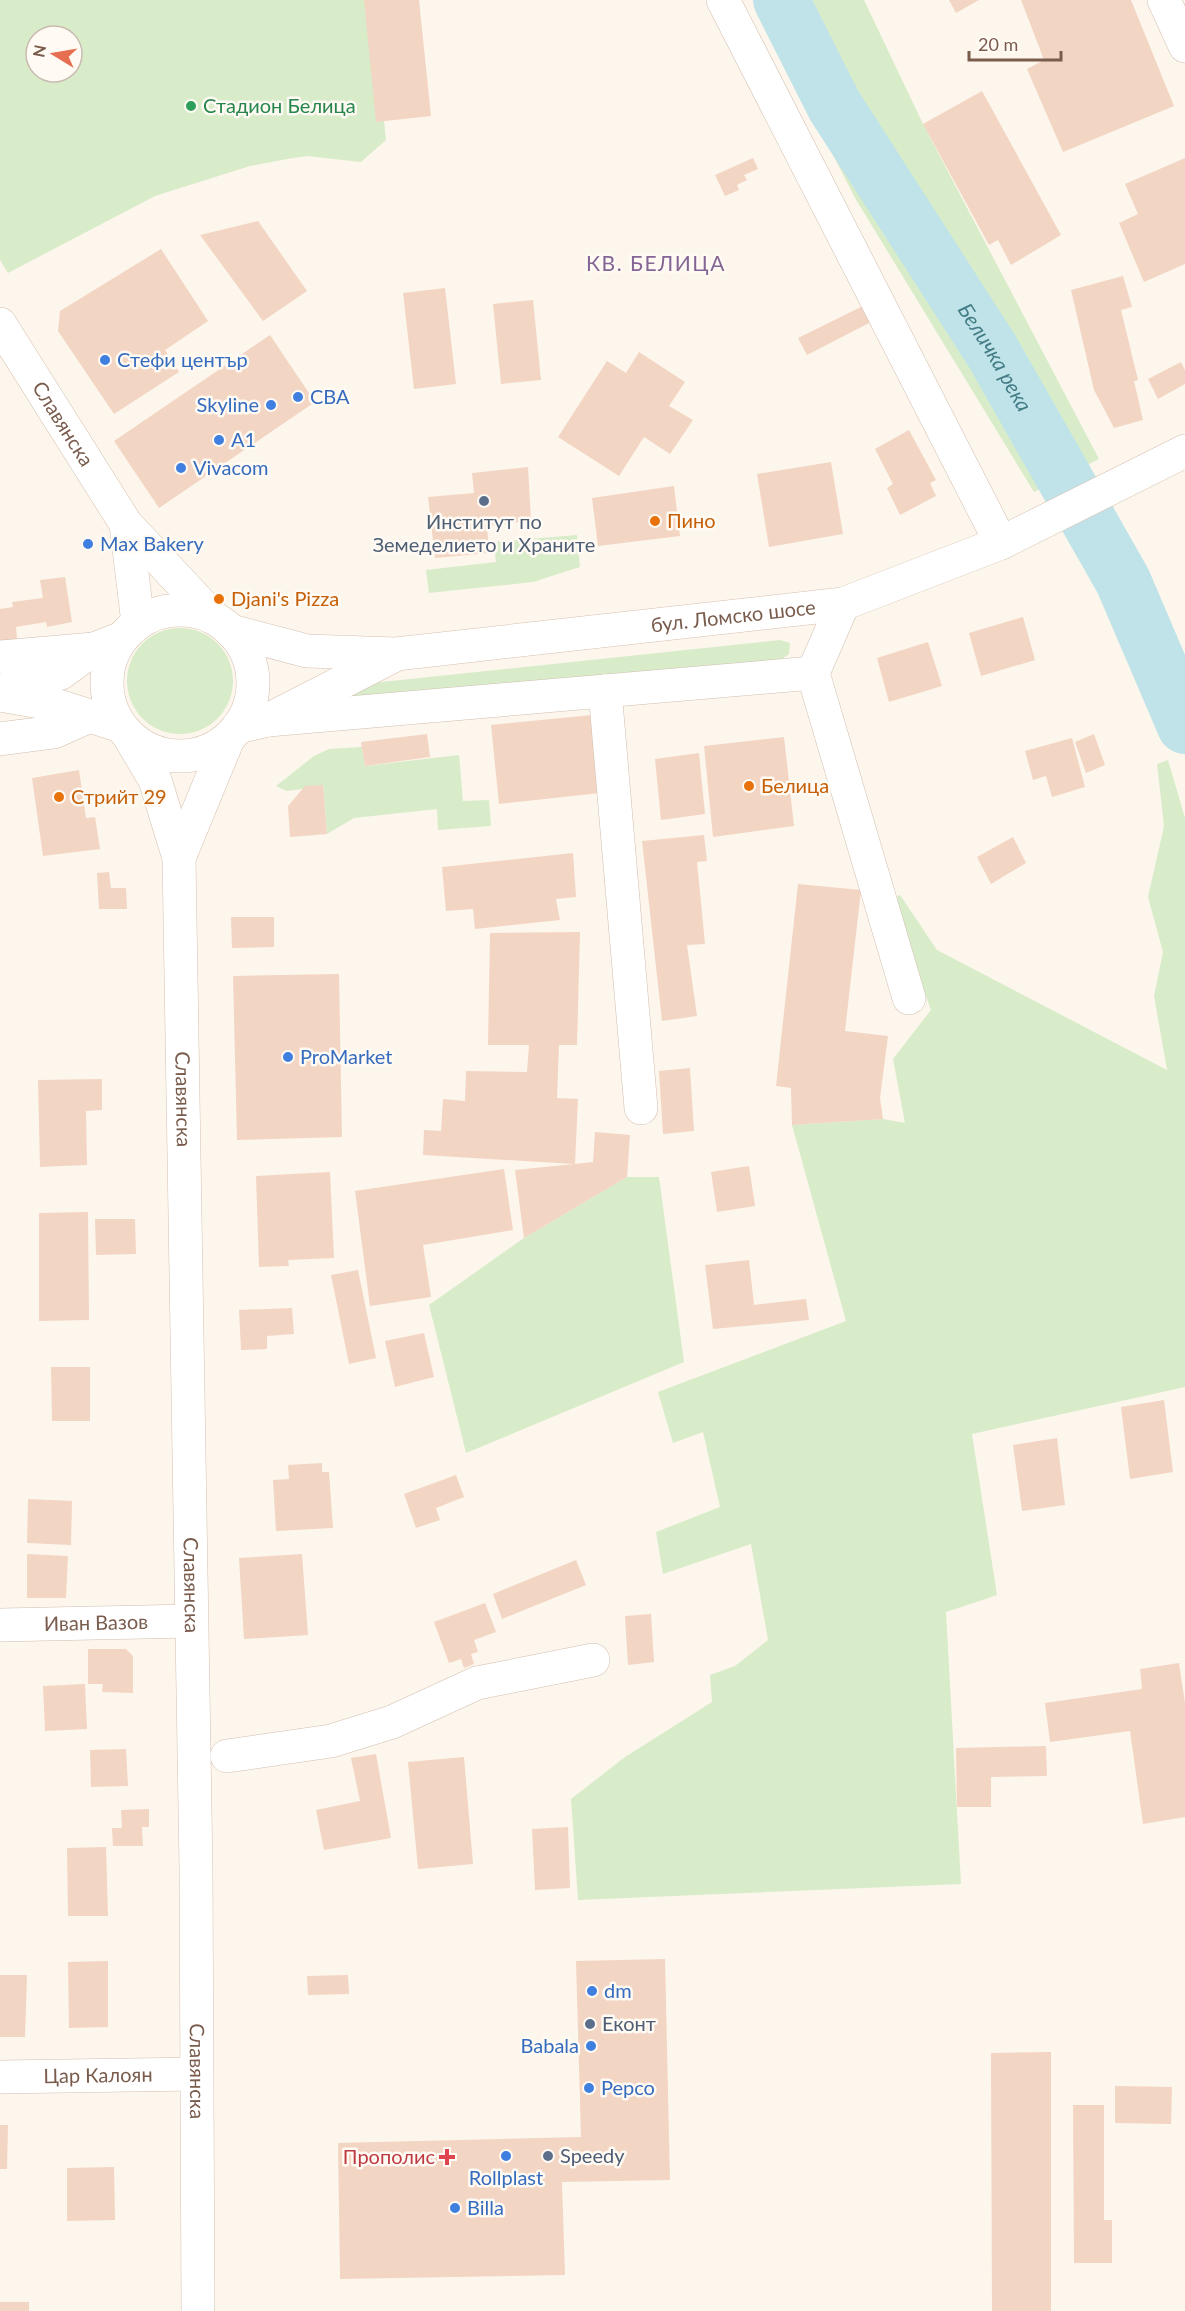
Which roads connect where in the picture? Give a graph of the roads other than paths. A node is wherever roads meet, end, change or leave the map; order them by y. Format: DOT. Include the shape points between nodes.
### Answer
graph roads {
  1 [pos="723,0"];
  2 [pos="1164,0"];
  3 [pos="1185,46"];
  4 [pos="0,324"];
  5 [pos="1185,451"];
  6 [pos="126,524"];
  7 [pos="1000,543"];
  8 [pos="843,604"];
  9 [pos="222,625"];
  10 [pos="118,637"];
  11 [pos="396,654"];
  12 [pos="0,657"];
  13 [pos="813,673"];
  14 [pos="604,691"];
  15 [pos="0,693"];
  16 [pos="112,725"];
  17 [pos="245,729"];
  18 [pos="0,739"];
  19 [pos="179,858"];
  20 [pos="909,998"];
  21 [pos="641,1108"];
  22 [pos="191,1621"];
  23 [pos="0,1625"];
  24 [pos="593,1660"];
  25 [pos="227,1756"];
  26 [pos="196,2074"];
  27 [pos="0,2077"];
  28 [pos="198,2311"];
  1 -- 7 [label="street"];
  2 -- 3 [label="street"];
  4 -- 6 [label="street, Славянска"];
  5 -- 7 [label="street, бул. Ломско шосе"];
  6 -- 9 [label="street, Славянска"];
  6 -- 10 [label="street, Славянска"];
  7 -- 8 [label="street, бул. Ломско шосе"];
  8 -- 11 [label="street, бул. Ломско шосе"];
  8 -- 13 [label="street"];
  9 -- 10 [label="street" via="201,613 174,610 159,613"];
  9 -- 11 [label="street, бул. Ломско шосе" via="307,651"];
  9 -- 17 [label="street" via="240,642 250,662 253,676"];
  10 -- 12 [label="street"];
  10 -- 15 [label="street" via="61,673"];
  10 -- 16 [label="street" via="106,684"];
  11 -- 17 [label="street, бул. Ломско шосе"];
  13 -- 14 [label="street"];
  13 -- 20 [label="street"];
  14 -- 17 [label="street"];
  14 -- 21 [label="street"];
  15 -- 16 [label="street" via="52,704"];
  16 -- 17 [label="street" via="151,751 177,756 202,752"];
  16 -- 18 [label="street"];
  16 -- 19 [label="street, Славянска" via="154,780"];
  17 -- 19 [label="street, Славянска"];
  19 -- 22 [label="street, Славянска"];
  22 -- 23 [label="street, Иван Вазов"];
  22 -- 26 [label="street, Славянска"];
  24 -- 25 [label="street" via="477,1683 392,1722 331,1742"];
  26 -- 27 [label="street, Цар Калоян"];
  26 -- 28 [label="street, Славянска"];
}
